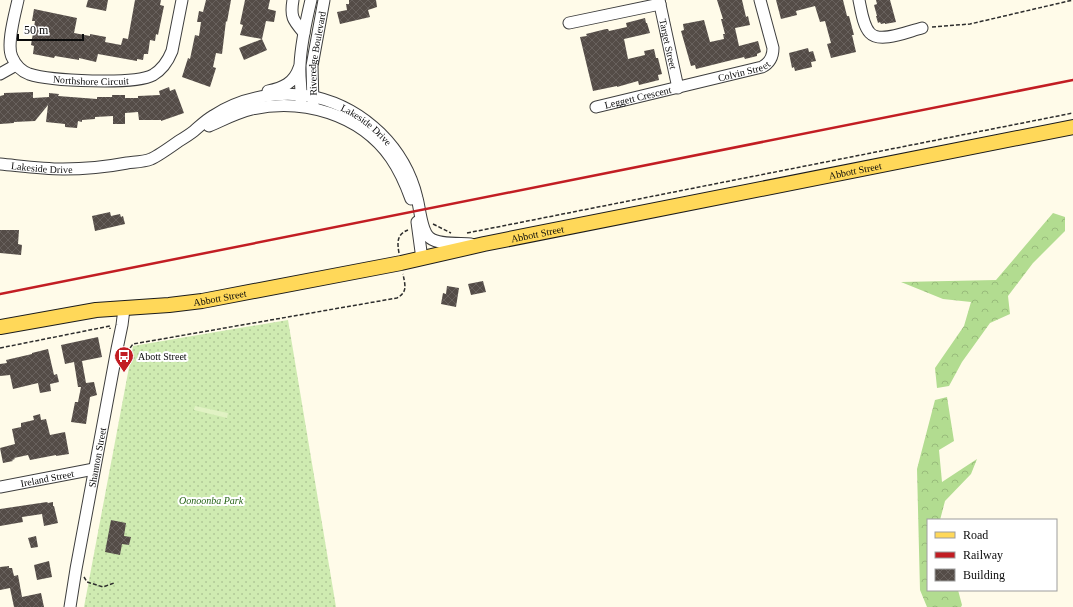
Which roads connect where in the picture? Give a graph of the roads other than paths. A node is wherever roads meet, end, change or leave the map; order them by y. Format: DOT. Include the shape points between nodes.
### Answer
graph roads {
  1 [pos="18,0"];
  2 [pos="182,0"];
  3 [pos="293,0"];
  4 [pos="311,0"];
  5 [pos="324,0"];
  6 [pos="760,0"];
  7 [pos="859,0"];
  8 [pos="660,2"];
  9 [pos="569,23"];
  10 [pos="922,28"];
  11 [pos="304,33"];
  12 [pos="16,66"];
  13 [pos="300,67"];
  14 [pos="0,74"];
  15 [pos="678,88"];
  16 [pos="307,102"];
  17 [pos="596,107"];
  18 [pos="228,108"];
  19 [pos="1073,127"];
  20 [pos="194,131"];
  21 [pos="0,164"];
  22 [pos="421,227"];
  23 [pos="484,244"];
  24 [pos="422,259"];
  25 [pos="124,309"];
  26 [pos="0,327"];
  27 [pos="94,469"];
  28 [pos="0,487"];
  29 [pos="70,607"];
  1 -- 12 [label="street" via="9,46"];
  2 -- 12 [label="street, Northshore Circuit" via="169,58 153,75 144,78 92,81 41,77"];
  3 -- 11 [label="street" via="293,18"];
  4 -- 11 [label="street, Riveredge Boulevard"];
  5 -- 16 [label="street, Riveredge Boulevard"];
  6 -- 15 [label="street, Colvin Street" via="773,55 767,65"];
  7 -- 10 [label="street" via="865,25 874,36 883,38"];
  8 -- 9 [label="street"];
  8 -- 15 [label="street, Target Street"];
  11 -- 13 [label="street, Riveredge Boulevard"];
  12 -- 14 [label="street"];
  13 -- 16 [label="street, Riveredge Boulevard"];
  13 -- 18 [label="street" via="293,80 286,85 244,96"];
  15 -- 17 [label="street, Leggett Crescent"];
  16 -- 18 [label="street, Lakeside Drive" via="287,94 264,96"];
  16 -- 20 [label="street, Lakeside Drive" via="251,110"];
  16 -- 22 [label="street, Lakeside Drive" via="351,122 367,132 382,147 395,164"];
  18 -- 20 [label="street, Lakeside Drive"];
  19 -- 23 [label="main road, Abbott Street"];
  20 -- 21 [label="street, Lakeside Drive" via="151,159 106,167 63,169"];
  22 -- 23 [label="street, Lakeside Drive" via="428,237 435,241"];
  22 -- 24 [label="street, Lakeside Drive"];
  23 -- 24 [label="main road, Abbott Street"];
  24 -- 25 [label="main road, Abbott Street" via="202,301"];
  25 -- 26 [label="main road, Abbott Street" via="96,310"];
  25 -- 27 [label="street, Shannon Street"];
  27 -- 28 [label="street, Ireland Street"];
  27 -- 29 [label="street, Shannon Street"];
}
